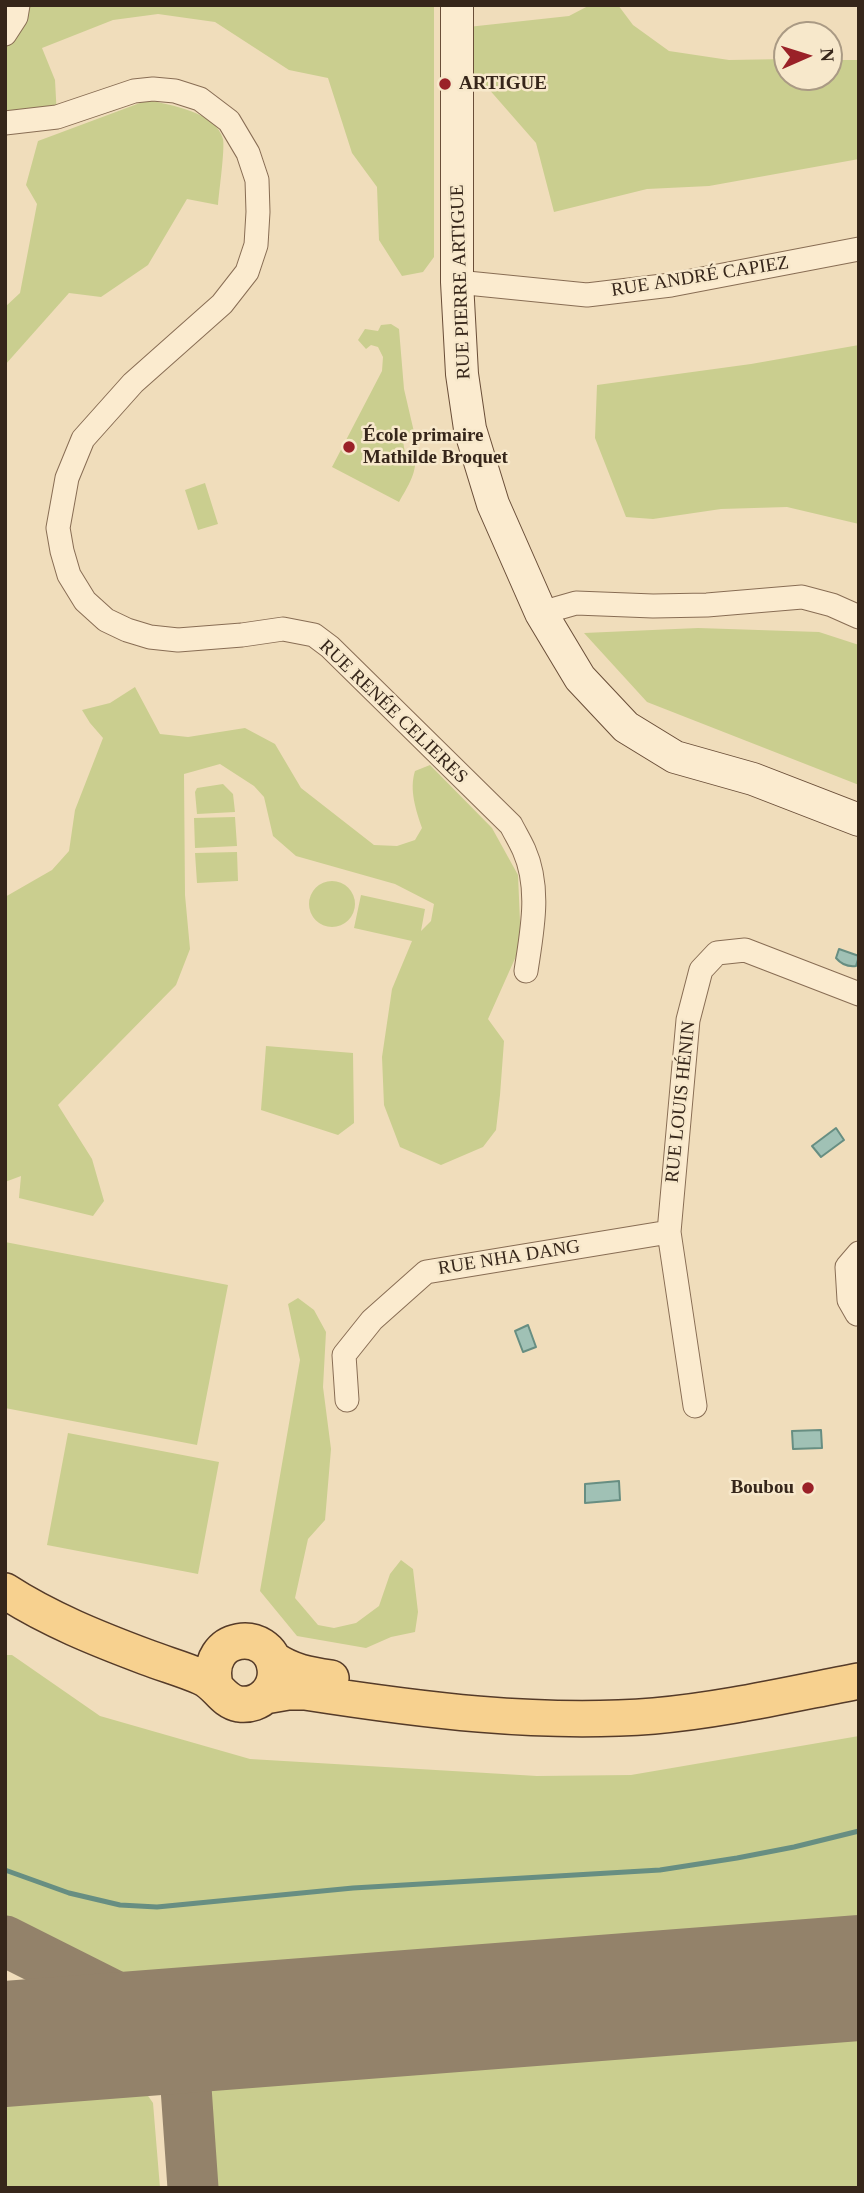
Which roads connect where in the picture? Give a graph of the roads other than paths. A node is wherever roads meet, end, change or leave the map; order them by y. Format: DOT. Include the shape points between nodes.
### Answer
graph roads {
  1 [pos="19,5"];
  2 [pos="457,5"];
  3 [pos="5,34"];
  4 [pos="5,123"];
  5 [pos="859,249"];
  6 [pos="457,282"];
  7 [pos="541,613"];
  8 [pos="859,617"];
  9 [pos="859,820"];
  10 [pos="526,971"];
  11 [pos="859,994"];
  12 [pos="669,1232"];
  13 [pos="859,1253"];
  14 [pos="859,1313"];
  15 [pos="347,1399"];
  16 [pos="695,1406"];
  17 [pos="5,1573"];
  18 [pos="5,1591"];
  19 [pos="226,1646"];
  20 [pos="273,1659"];
  21 [pos="859,1665"];
  22 [pos="859,1681"];
  23 [pos="215,1685"];
  24 [pos="265,1696"];
  1 -- 3 [label="street"];
  2 -- 6 [label="main road, RUE PIERRE ARTIGUE"];
  4 -- 10 [label="street, RUE RENÉE CELIERES" via="57,117 153,89 200,99 229,121 257,180 256,245 247,272 222,304 133,383 83,439 67,478 58,527 68,575 85,601 106,620 150,637 178,640 283,629 314,635 330,647 510,825 531,876 534,915"];
  5 -- 6 [label="street, RUE ANDRÉ CAPIEZ" via="671,285 587,295"];
  6 -- 7 [label="main road, RUE PIERRE ARTIGUE" via="470,429 493,503"];
  7 -- 8 [label="street" via="576,603 707,605 802,597"];
  7 -- 9 [label="main road, RUE PIERRE ARTIGUE" via="580,678 626,727 675,757 753,779"];
  11 -- 12 [label="street, RUE LOUIS HÉNIN" via="745,950 717,953 701,970 688,1020"];
  12 -- 15 [label="street, RUE NHA DANG" via="426,1272 372,1320 344,1355"];
  12 -- 16 [label="street, RUE LOUIS HÉNIN"];
  13 -- 14 [label="street" via="847,1267 849,1300"];
  17 -- 19 [label="main road" via="67,1608 154,1639 200,1647"];
  18 -- 23 [label="main road" via="60,1622"];
  19 -- 20 [label="main road" via="247,1641 258,1644"];
  19 -- 23 [label="main road" via="214,1664"];
  20 -- 21 [label="main road" via="307,1675 459,1698 511,1701 687,1696"];
  20 -- 24 [label="main road" via="275,1679"];
  22 -- 24 [label="main road" via="653,1716 510,1716 305,1692"];
  23 -- 24 [label="main road" via="220,1694 237,1704 257,1702"];
}
